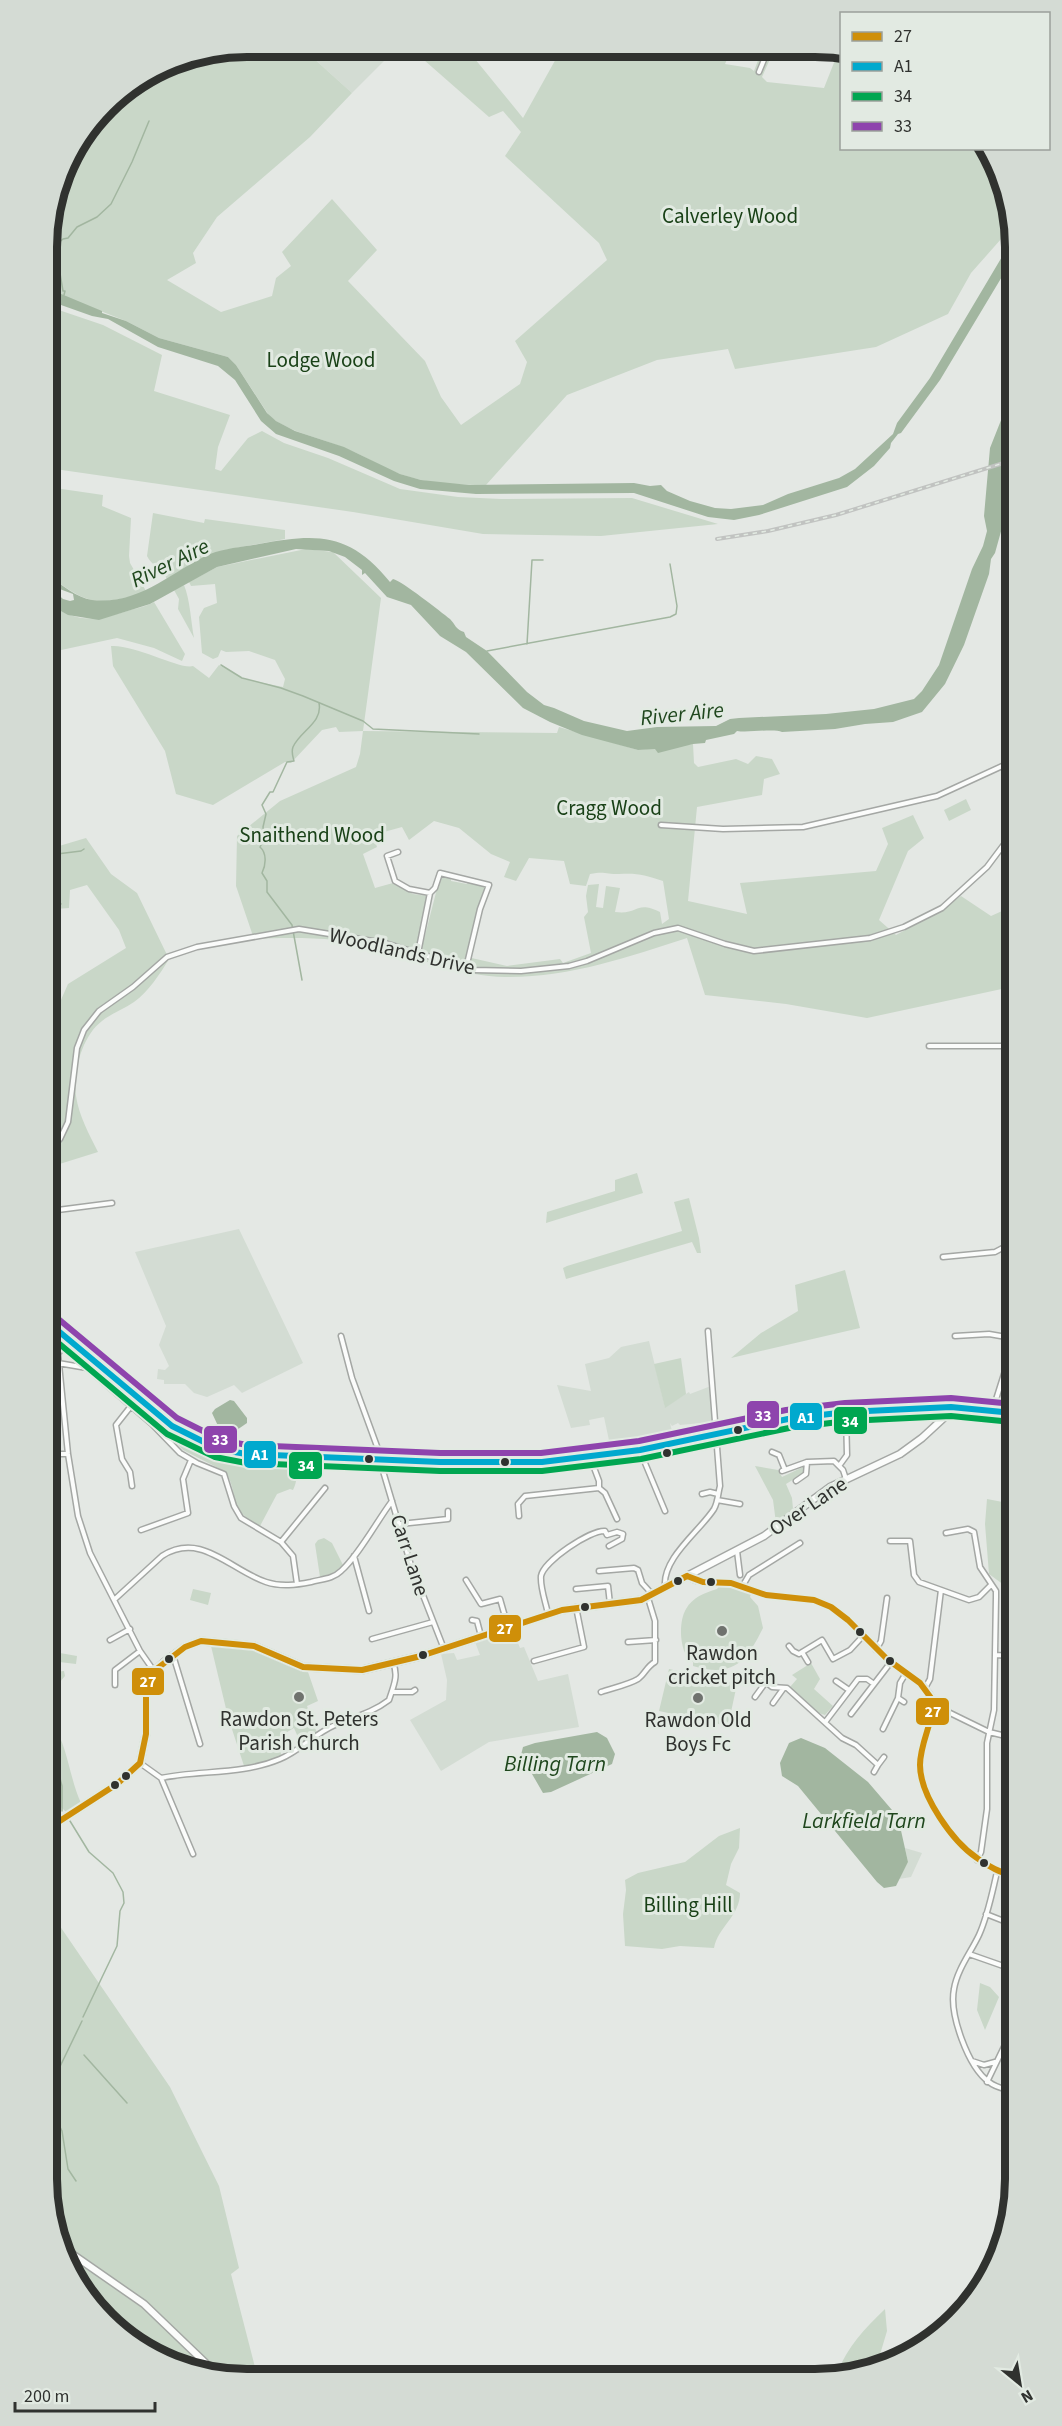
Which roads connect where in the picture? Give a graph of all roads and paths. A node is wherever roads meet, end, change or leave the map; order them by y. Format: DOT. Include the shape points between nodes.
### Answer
graph roads {
  1 [pos="765,57"];
  2 [pos="759,72"];
  3 [pos="1005,765"];
  4 [pos="661,825"];
  5 [pos="1005,844"];
  6 [pos="1002,848"];
  7 [pos="1005,850"];
  8 [pos="398,852"];
  9 [pos="430,893"];
  10 [pos="418,953"];
  11 [pos="466,968"];
  12 [pos="1005,1045"];
  13 [pos="929,1046"];
  14 [pos="57,1142"];
  15 [pos="112,1203"];
  16 [pos="57,1210"];
  17 [pos="1005,1247"];
  18 [pos="943,1257"];
  19 [pos="57,1330"];
  20 [pos="708,1331"];
  21 [pos="341,1336"];
  22 [pos="955,1336"];
  23 [pos="1005,1337"];
  24 [pos="67,1339"];
  25 [pos="58,1354"];
  26 [pos="58,1363"];
  27 [pos="1005,1372"];
  28 [pos="131,1406"];
  29 [pos="951,1407"];
  30 [pos="993,1409"];
  31 [pos="1005,1411"];
  32 [pos="846,1412"];
  33 [pos="715,1436"];
  34 [pos="640,1450"];
  35 [pos="772,1452"];
  36 [pos="57,1454"];
  37 [pos="68,1454"];
  38 [pos="590,1457"];
  39 [pos="191,1460"];
  40 [pos="381,1461"];
  41 [pos="807,1462"];
  42 [pos="839,1466"];
  43 [pos="846,1479"];
  44 [pos="796,1481"];
  45 [pos="132,1486"];
  46 [pos="325,1488"];
  47 [pos="599,1488"];
  48 [pos="702,1494"];
  49 [pos="718,1494"];
  50 [pos="717,1500"];
  51 [pos="392,1501"];
  52 [pos="740,1504"];
  53 [pos="448,1511"];
  54 [pos="665,1511"];
  55 [pos="519,1516"];
  56 [pos="617,1519"];
  57 [pos="400,1524"];
  58 [pos="141,1530"];
  59 [pos="946,1533"];
  60 [pos="890,1541"];
  61 [pos="281,1542"];
  62 [pos="800,1543"];
  63 [pos="609,1546"];
  64 [pos="737,1550"];
  65 [pos="354,1556"];
  66 [pos="599,1571"];
  67 [pos="740,1575"];
  68 [pos="687,1576"];
  69 [pos="466,1580"];
  70 [pos="297,1584"];
  71 [pos="991,1585"];
  72 [pos="742,1587"];
  73 [pos="576,1588"];
  74 [pos="665,1588"];
  75 [pos="941,1590"];
  76 [pos="650,1597"];
  77 [pos="888,1598"];
  78 [pos="115,1599"];
  79 [pos="610,1604"];
  80 [pos="576,1607"];
  81 [pos="369,1611"];
  82 [pos="549,1614"];
  83 [pos="472,1620"];
  84 [pos="433,1622"];
  85 [pos="508,1628"];
  86 [pos="130,1629"];
  87 [pos="482,1636"];
  88 [pos="862,1637"];
  89 [pos="372,1639"];
  90 [pos="110,1640"];
  91 [pos="656,1640"];
  92 [pos="628,1642"];
  93 [pos="789,1646"];
  94 [pos="444,1649"];
  95 [pos="876,1650"];
  96 [pos="140,1651"];
  97 [pos="802,1652"];
  98 [pos="173,1654"];
  99 [pos="995,1655"];
  100 [pos="1005,1656"];
  101 [pos="534,1661"];
  102 [pos="808,1662"];
  103 [pos="891,1662"];
  104 [pos="393,1664"];
  105 [pos="154,1671"];
  106 [pos="906,1673"];
  107 [pos="760,1677"];
  108 [pos="836,1681"];
  109 [pos="765,1682"];
  110 [pos="874,1684"];
  111 [pos="115,1685"];
  112 [pos="784,1689"];
  113 [pos="925,1689"];
  114 [pos="415,1690"];
  115 [pos="849,1690"];
  116 [pos="392,1692"];
  117 [pos="601,1692"];
  118 [pos="755,1697"];
  119 [pos="898,1698"];
  120 [pos="773,1702"];
  121 [pos="904,1702"];
  122 [pos="934,1708"];
  123 [pos="851,1714"];
  124 [pos="825,1721"];
  125 [pos="883,1729"];
  126 [pos="989,1732"];
  127 [pos="1005,1736"];
  128 [pos="200,1744"];
  129 [pos="884,1757"];
  130 [pos="140,1762"];
  131 [pos="878,1765"];
  132 [pos="874,1772"];
  133 [pos="161,1778"];
  134 [pos="57,1823"];
  135 [pos="194,1854"];
  136 [pos="977,1860"];
  137 [pos="997,1872"];
  138 [pos="1005,1874"];
  139 [pos="986,1914"];
  140 [pos="1005,1921"];
  141 [pos="969,1954"];
  142 [pos="1005,1967"];
  143 [pos="1005,2043"];
  144 [pos="971,2061"];
  145 [pos="995,2062"];
  146 [pos="987,2082"];
  147 [pos="1005,2089"];
  148 [pos="72,2254"];
  149 [pos="207,2364"];
  1 -- 2 [label="street"];
  3 -- 4 [label="street" via="937,796 803,827 723,829"];
  5 -- 6 [label="street, Woodlands Drive"];
  6 -- 7 [label="street"];
  6 -- 11 [label="street, Woodlands Drive" via="942,908 870,938 754,951 678,928 654,933 569,966 521,971"];
  8 -- 9 [label="street" via="387,856 395,881 409,889"];
  9 -- 10 [label="street"];
  9 -- 11 [label="street" via="437,875 443,872 489,885"];
  10 -- 11 [label="street, Woodlands Drive"];
  10 -- 14 [label="street, Woodlands Drive" via="385,943 296,930 197,946 167,957 99,1011 84,1030 77,1048 68,1122"];
  12 -- 13 [label="street"];
  15 -- 16 [label="street"];
  17 -- 18 [label="street" via="995,1252"];
  19 -- 24 [label="main road"];
  20 -- 33 [label="street"];
  21 -- 40 [label="street, Carr Lane"];
  22 -- 23 [label="street"];
  24 -- 25 [label="street"];
  24 -- 40 [label="main road" via="172,1426 210,1446 246,1454"];
  25 -- 26 [label="street"];
  26 -- 28 [label="street" via="87,1368"];
  26 -- 37 [label="street"];
  27 -- 30 [label="street"];
  28 -- 39 [label="street"];
  28 -- 45 [label="street" via="116,1425"];
  29 -- 30 [label="main road"];
  29 -- 32 [label="main road"];
  29 -- 43 [label="street, Over Lane" via="922,1438 900,1454"];
  30 -- 31 [label="main road"];
  32 -- 33 [label="main road" via="788,1419"];
  32 -- 42 [label="street" via="847,1455"];
  33 -- 34 [label="main road"];
  33 -- 49 [label="street"];
  34 -- 38 [label="main road"];
  34 -- 54 [label="street"];
  35 -- 41 [label="street" via="778,1455 784,1471"];
  36 -- 37 [label="street"];
  37 -- 78 [label="street" via="78,1516 90,1553"];
  38 -- 40 [label="main road" via="502,1463"];
  38 -- 47 [label="street"];
  39 -- 58 [label="street" via="183,1479 188,1514"];
  39 -- 61 [label="street" via="224,1474 241,1518"];
  40 -- 51 [label="street, Carr Lane"];
  41 -- 42 [label="street" via="834,1461"];
  41 -- 44 [label="street" via="806,1474"];
  42 -- 43 [label="street"];
  43 -- 64 [label="street, Over Lane" via="813,1498 781,1525"];
  46 -- 61 [label="street"];
  47 -- 55 [label="street" via="525,1496 518,1504"];
  47 -- 56 [label="street"];
  48 -- 49 [label="street"];
  49 -- 50 [label="street"];
  50 -- 52 [label="street"];
  50 -- 74 [label="street" via="715,1508 680,1547"];
  51 -- 57 [label="street, Carr Lane"];
  51 -- 65 [label="street"];
  53 -- 57 [label="street" via="448,1519 439,1522"];
  57 -- 84 [label="street, Carr Lane"];
  59 -- 71 [label="street" via="968,1529 974,1532 980,1567"];
  60 -- 75 [label="street" via="910,1540 916,1579"];
  61 -- 70 [label="street" via="293,1556"];
  62 -- 72 [label="street" via="749,1575"];
  63 -- 82 [label="street" via="624,1536 620,1532 607,1535 607,1529 591,1533 551,1560 544,1568 542,1585"];
  64 -- 67 [label="street"];
  64 -- 68 [label="street, Over Lane"];
  65 -- 70 [label="street" via="335,1576"];
  65 -- 81 [label="street"];
  66 -- 76 [label="street" via="638,1570"];
  68 -- 72 [label="street" via="694,1581"];
  68 -- 74 [label="street, Over Lane"];
  69 -- 85 [label="street" via="481,1604 500,1599"];
  70 -- 78 [label="street" via="265,1581 208,1550 187,1547 162,1556"];
  71 -- 75 [label="street" via="974,1599"];
  71 -- 99 [label="street" via="996,1597"];
  72 -- 88 [label="street" via="763,1594 819,1601 836,1611"];
  73 -- 79 [label="street" via="608,1586"];
  74 -- 76 [label="street, Over Lane"];
  75 -- 113 [label="street" via="930,1679"];
  76 -- 79 [label="street"];
  76 -- 91 [label="street"];
  77 -- 95 [label="street"];
  78 -- 86 [label="street"];
  79 -- 80 [label="street"];
  80 -- 82 [label="street"];
  80 -- 101 [label="street" via="584,1647"];
  82 -- 85 [label="street"];
  83 -- 87 [label="street" via="477,1621"];
  84 -- 89 [label="street"];
  84 -- 94 [label="street, Carr Lane"];
  85 -- 87 [label="street"];
  86 -- 90 [label="street"];
  86 -- 96 [label="street"];
  87 -- 94 [label="street"];
  88 -- 95 [label="street"];
  88 -- 97 [label="street" via="833,1659 822,1640"];
  91 -- 92 [label="street"];
  91 -- 117 [label="street" via="655,1662 640,1677"];
  93 -- 97 [label="street" via="799,1654"];
  94 -- 104 [label="street"];
  95 -- 103 [label="street"];
  96 -- 105 [label="street"];
  96 -- 111 [label="street" via="115,1670"];
  97 -- 102 [label="street"];
  98 -- 104 [label="street" via="201,1641 254,1646 313,1669 362,1670"];
  98 -- 105 [label="street"];
  98 -- 128 [label="street"];
  99 -- 100 [label="street"];
  99 -- 126 [label="street" via="994,1710"];
  103 -- 106 [label="street"];
  103 -- 110 [label="street"];
  104 -- 116 [label="street" via="396,1678"];
  105 -- 130 [label="street" via="145,1689 146,1734"];
  106 -- 113 [label="street"];
  106 -- 119 [label="street"];
  107 -- 109 [label="street"];
  108 -- 115 [label="street"];
  109 -- 112 [label="street"];
  109 -- 118 [label="street"];
  110 -- 115 [label="street" via="858,1679"];
  110 -- 123 [label="street"];
  112 -- 120 [label="street"];
  112 -- 124 [label="street"];
  113 -- 122 [label="street" via="933,1698"];
  114 -- 116 [label="street"];
  115 -- 124 [label="street"];
  116 -- 133 [label="street" via="381,1706 320,1732 300,1749 278,1760 249,1768"];
  119 -- 121 [label="street"];
  119 -- 125 [label="street"];
  122 -- 126 [label="street"];
  122 -- 136 [label="street" via="921,1757 922,1780 956,1842"];
  124 -- 131 [label="street"];
  126 -- 127 [label="street"];
  126 -- 136 [label="street" via="987,1809"];
  129 -- 131 [label="street"];
  130 -- 133 [label="street"];
  130 -- 134 [label="street" via="117,1784"];
  131 -- 132 [label="street"];
  133 -- 135 [label="street"];
  136 -- 137 [label="street"];
  137 -- 138 [label="street"];
  137 -- 139 [label="street"];
  139 -- 140 [label="street"];
  139 -- 141 [label="street"];
  141 -- 142 [label="street"];
  141 -- 144 [label="street" via="956,1978 953,2001"];
  143 -- 145 [label="street"];
  144 -- 145 [label="street" via="984,2065"];
  144 -- 146 [label="street"];
  145 -- 146 [label="street"];
  146 -- 147 [label="street"];
  148 -- 149 [label="street" via="144,2304"];
}
